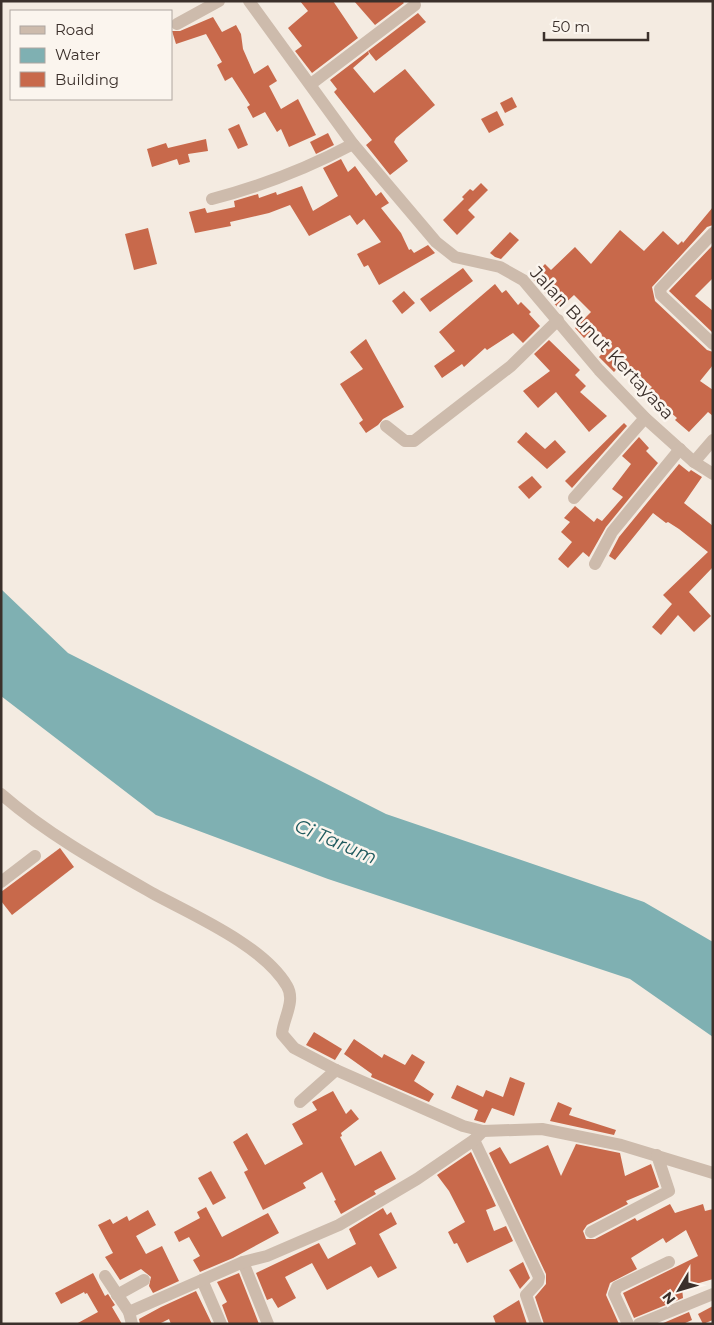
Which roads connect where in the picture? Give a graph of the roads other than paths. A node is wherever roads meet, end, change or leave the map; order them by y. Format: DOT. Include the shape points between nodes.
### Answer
graph roads {
  1 [pos="219,1"];
  2 [pos="249,1"];
  3 [pos="416,5"];
  4 [pos="177,24"];
  5 [pos="311,84"];
  6 [pos="353,144"];
  7 [pos="212,199"];
  8 [pos="713,233"];
  9 [pos="558,320"];
  10 [pos="713,344"];
  11 [pos="645,418"];
  12 [pos="386,426"];
  13 [pos="713,440"];
  14 [pos="680,449"];
  15 [pos="694,462"];
  16 [pos="713,474"];
  17 [pos="574,498"];
  18 [pos="595,564"];
  19 [pos="1,794"];
  20 [pos="35,856"];
  21 [pos="1,882"];
  22 [pos="336,1070"];
  23 [pos="300,1102"];
  24 [pos="479,1135"];
  25 [pos="657,1155"];
  26 [pos="713,1173"];
  27 [pos="591,1232"];
  28 [pos="243,1262"];
  29 [pos="669,1262"];
  30 [pos="105,1276"];
  31 [pos="144,1280"];
  32 [pos="202,1280"];
  33 [pos="117,1294"];
  34 [pos="713,1294"];
  35 [pos="131,1318"];
  36 [pos="221,1324"];
  37 [pos="268,1324"];
  38 [pos="536,1324"];
  39 [pos="628,1324"];
  40 [pos="639,1324"];
  1 -- 4 [label="street"];
  2 -- 5 [label="street, Jalan Bunut Kertayasa"];
  3 -- 5 [label="street"];
  5 -- 6 [label="street, Jalan Bunut Kertayasa"];
  6 -- 7 [label="street" via="263,185"];
  6 -- 9 [label="street, Jalan Bunut Kertayasa" via="444,250 455,258 509,270 523,280"];
  8 -- 10 [label="street" via="660,289 662,295"];
  9 -- 11 [label="street, Jalan Bunut Kertayasa" via="599,370"];
  9 -- 12 [label="street" via="512,366 414,441 405,440"];
  11 -- 14 [label="street, Jalan Bunut Kertayasa"];
  11 -- 17 [label="street"];
  13 -- 15 [label="street"];
  14 -- 15 [label="street, Jalan Bunut Kertayasa"];
  14 -- 18 [label="street" via="612,532"];
  15 -- 16 [label="street, Jalan Bunut Kertayasa"];
  19 -- 22 [label="street" via="49,832 232,935 288,986 291,995 282,1027 285,1040"];
  20 -- 21 [label="street"];
  22 -- 23 [label="street"];
  22 -- 24 [label="street"];
  24 -- 25 [label="street" via="542,1128"];
  24 -- 28 [label="street" via="366,1212 305,1241"];
  24 -- 38 [label="street" via="539,1277 526,1295"];
  25 -- 26 [label="street"];
  25 -- 27 [label="street" via="669,1191"];
  28 -- 32 [label="street"];
  28 -- 37 [label="street"];
  29 -- 39 [label="street" via="615,1290"];
  30 -- 33 [label="street"];
  31 -- 33 [label="street"];
  32 -- 35 [label="street"];
  32 -- 36 [label="street"];
  33 -- 35 [label="street"];
  34 -- 40 [label="street"];
}
